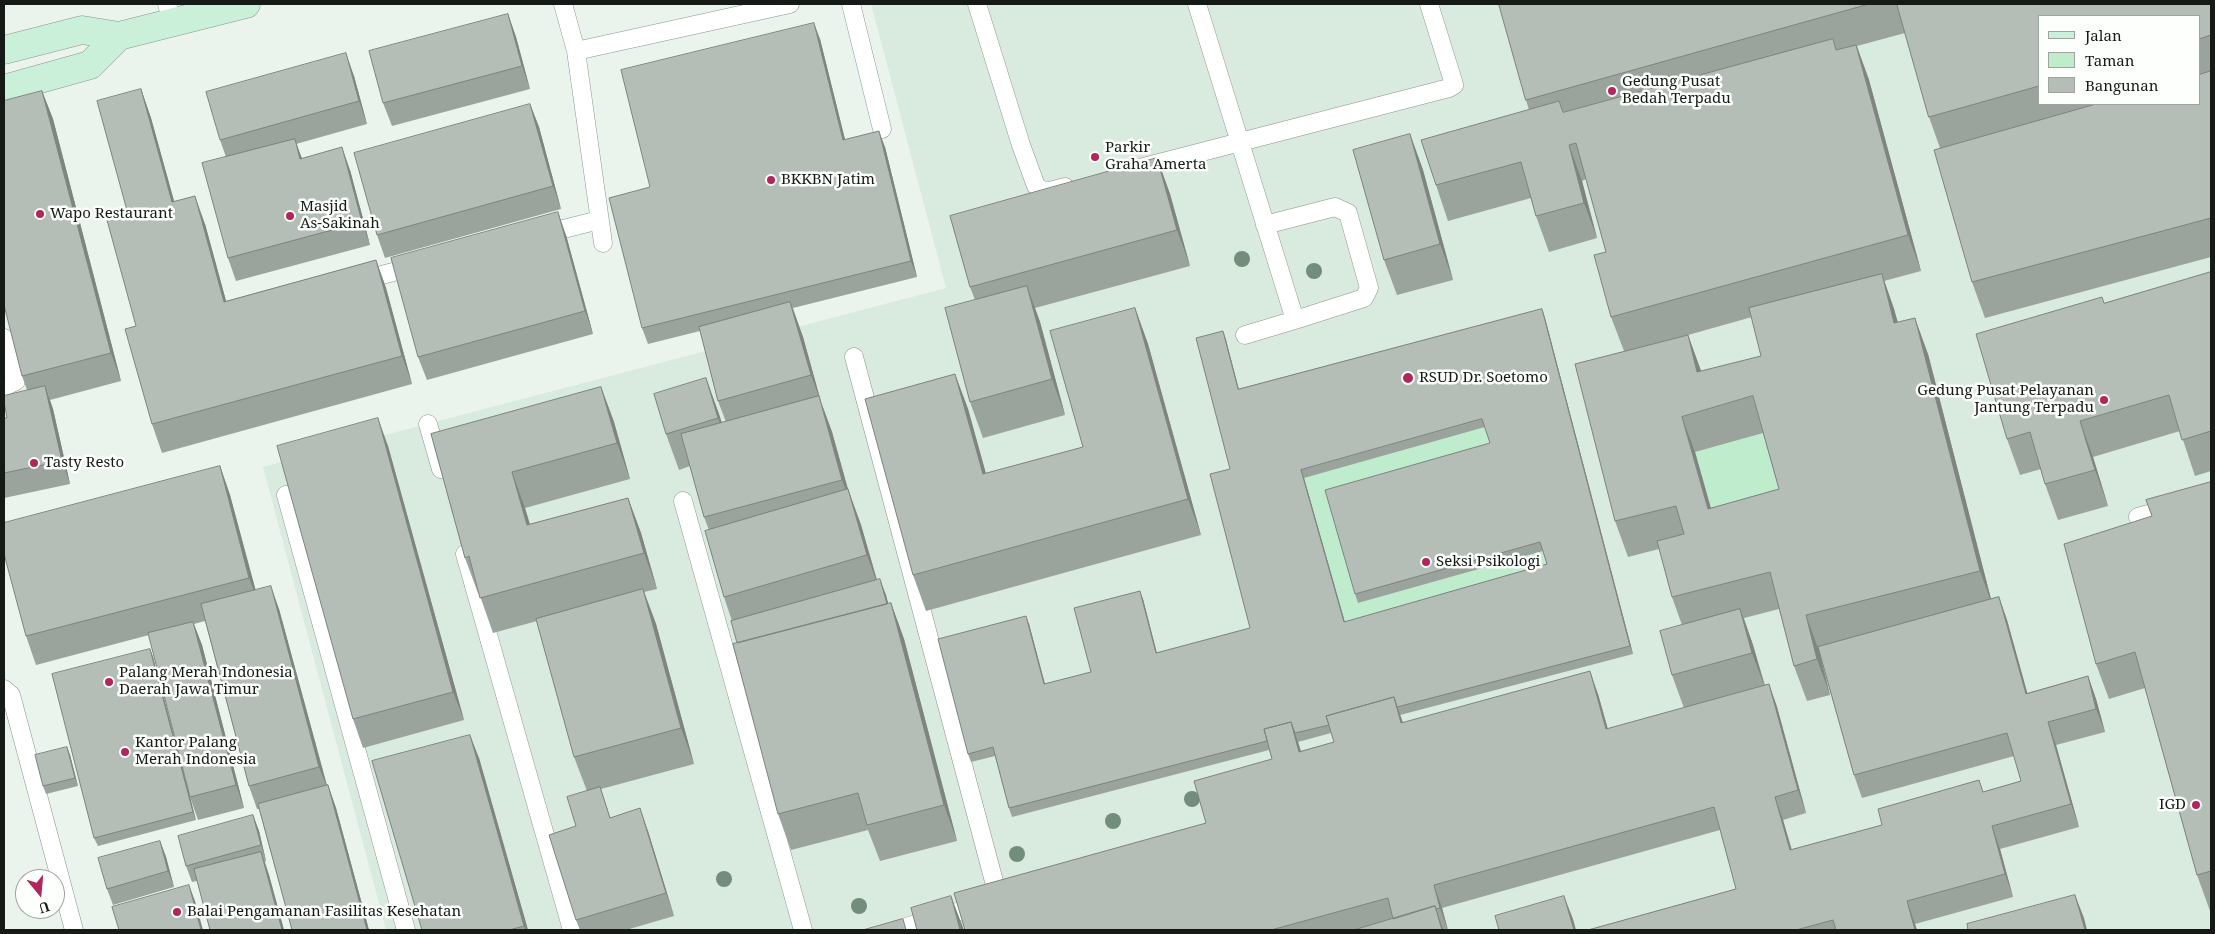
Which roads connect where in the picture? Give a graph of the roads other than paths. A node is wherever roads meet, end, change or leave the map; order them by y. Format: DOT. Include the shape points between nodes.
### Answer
graph roads {
  1 [pos="246,4"];
  2 [pos="563,4"];
  3 [pos="790,4"];
  4 [pos="851,4"];
  5 [pos="977,4"];
  6 [pos="1197,4"];
  7 [pos="1429,4"];
  8 [pos="170,13"];
  9 [pos="119,36"];
  10 [pos="4,50"];
  11 [pos="576,51"];
  12 [pos="4,89"];
  13 [pos="882,129"];
  14 [pos="1239,143"];
  15 [pos="1116,174"];
  16 [pos="1078,184"];
  17 [pos="599,220"];
  18 [pos="1265,225"];
  19 [pos="524,239"];
  20 [pos="602,243"];
  21 [pos="429,263"];
  22 [pos="344,284"];
  23 [pos="1295,320"];
  24 [pos="1245,335"];
  25 [pos="4,338"];
  26 [pos="854,357"];
  27 [pos="4,387"];
  28 [pos="428,424"];
  29 [pos="444,481"];
  30 [pos="286,495"];
  31 [pos="2211,497"];
  32 [pos="683,501"];
  33 [pos="2138,517"];
  34 [pos="460,538"];
  35 [pos="4,689"];
  36 [pos="1018,894"];
  37 [pos="999,900"];
  38 [pos="74,930"];
  39 [pos="406,930"];
  40 [pos="572,930"];
  41 [pos="803,930"];
  42 [pos="896,930"];
  1 -- 8 [label="main road"];
  2 -- 11 [label="lane"];
  3 -- 11 [label="lane"];
  4 -- 13 [label="lane"];
  5 -- 16 [label="lane" via="1036,186 1050,191"];
  6 -- 14 [label="lane"];
  7 -- 14 [label="lane" via="1454,85"];
  8 -- 9 [label="main road"];
  9 -- 10 [label="main road" via="82,30"];
  9 -- 12 [label="main road" via="90,65"];
  11 -- 17 [label="lane"];
  14 -- 15 [label="lane"];
  14 -- 18 [label="lane"];
  17 -- 19 [label="lane"];
  17 -- 20 [label="lane"];
  18 -- 23 [label="lane"];
  18 -- 23 [label="lane" via="1335,207 1348,213 1369,288 1364,298"];
  21 -- 22 [label="lane"];
  23 -- 24 [label="lane"];
  25 -- 27 [label="lane" via="16,381"];
  26 -- 37 [label="lane"];
  28 -- 29 [label="lane"];
  30 -- 39 [label="lane"];
  31 -- 33 [label="lane"];
  32 -- 41 [label="lane"];
  34 -- 40 [label="lane"];
  35 -- 38 [label="lane" via="11,696"];
  36 -- 37 [label="lane"];
  37 -- 42 [label="lane"];
}
